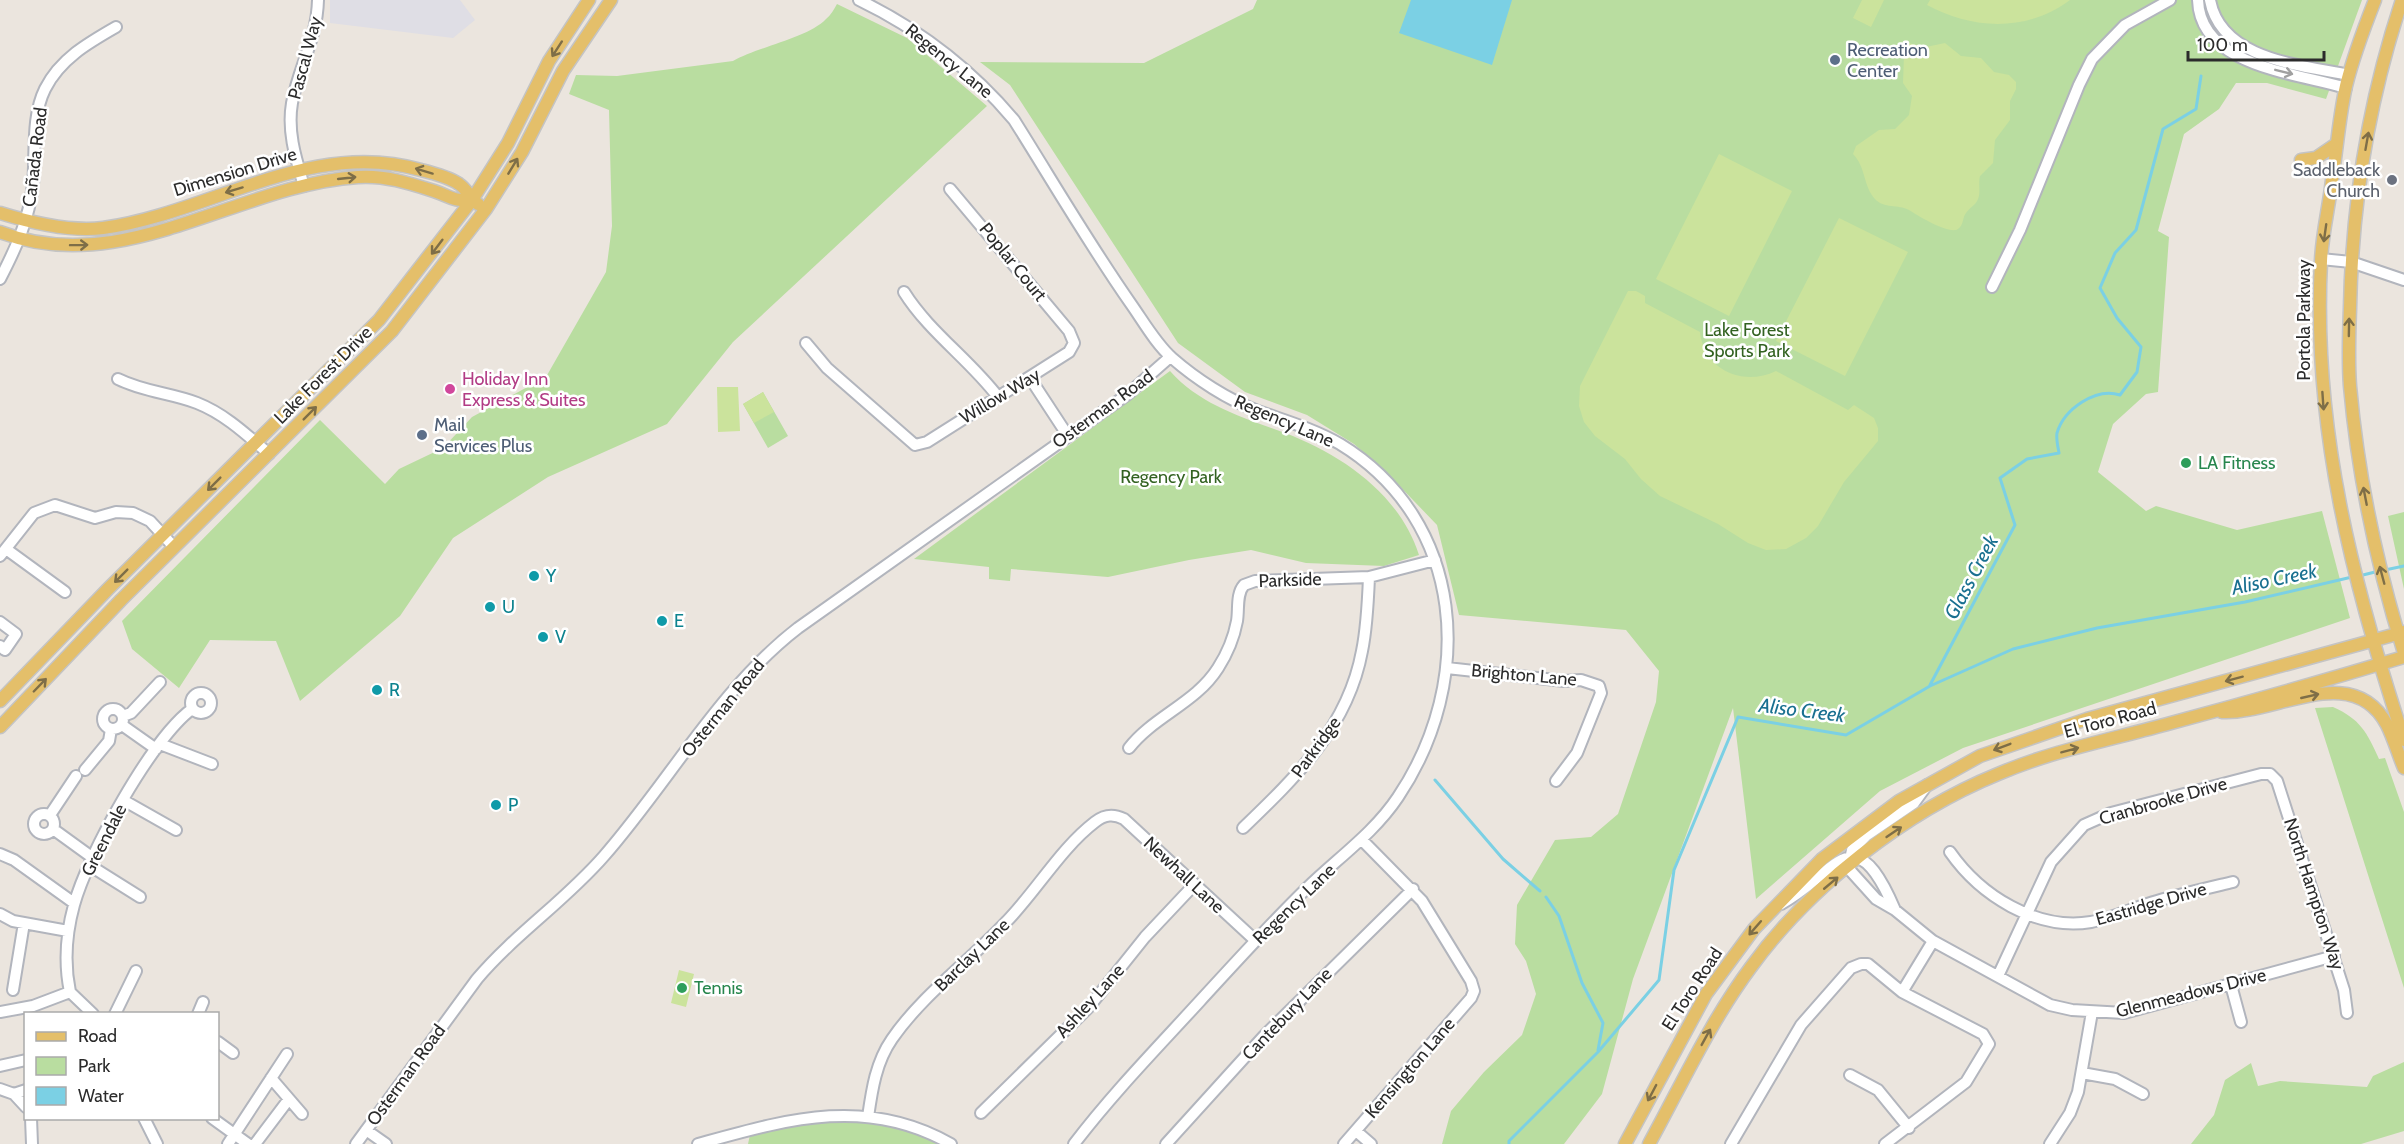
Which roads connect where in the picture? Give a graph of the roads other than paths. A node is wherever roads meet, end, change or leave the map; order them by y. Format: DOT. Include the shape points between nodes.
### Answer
graph roads {
  1 [pos="318,0"];
  2 [pos="589,0"];
  3 [pos="610,0"];
  4 [pos="860,0"];
  5 [pos="2170,0"];
  6 [pos="2198,0"];
  7 [pos="2210,0"];
  8 [pos="2375,0"];
  9 [pos="2402,0"];
  10 [pos="116,27"];
  11 [pos="2349,75"];
  12 [pos="2346,88"];
  13 [pos="2335,145"];
  14 [pos="2301,160"];
  15 [pos="299,170"];
  16 [pos="304,186"];
  17 [pos="950,189"];
  18 [pos="472,200"];
  19 [pos="486,209"];
  20 [pos="0,213"];
  21 [pos="27,221"];
  22 [pos="0,232"];
  23 [pos="21,240"];
  24 [pos="2321,259"];
  25 [pos="2351,262"];
  26 [pos="0,279"];
  27 [pos="2404,279"];
  28 [pos="1992,287"];
  29 [pos="904,292"];
  30 [pos="1072,338"];
  31 [pos="806,343"];
  32 [pos="1170,357"];
  33 [pos="1030,378"];
  34 [pos="118,379"];
  35 [pos="998,398"];
  36 [pos="1068,436"];
  37 [pos="256,443"];
  38 [pos="269,454"];
  39 [pos="163,534"];
  40 [pos="174,547"];
  41 [pos="3,552"];
  42 [pos="1435,560"];
  43 [pos="1369,577"];
  44 [pos="65,592"];
  45 [pos="0,622"];
  46 [pos="2401,633"];
  47 [pos="2372,641"];
  48 [pos="0,646"];
  49 [pos="2404,655"];
  50 [pos="2379,664"];
  51 [pos="1447,668"];
  52 [pos="160,682"];
  53 [pos="0,701"];
  54 [pos="192,709"];
  55 [pos="2211,711"];
  56 [pos="122,720"];
  57 [pos="0,727"];
  58 [pos="111,729"];
  59 [pos="2404,740"];
  60 [pos="158,747"];
  61 [pos="1129,748"];
  62 [pos="212,764"];
  63 [pos="2404,768"];
  64 [pos="2275,777"];
  65 [pos="1556,781"];
  66 [pos="1928,783"];
  67 [pos="123,800"];
  68 [pos="50,815"];
  69 [pos="1110,815"];
  70 [pos="1243,828"];
  71 [pos="54,829"];
  72 [pos="176,830"];
  73 [pos="1362,840"];
  74 [pos="1950,852"];
  75 [pos="0,854"];
  76 [pos="91,861"];
  77 [pos="1852,861"];
  78 [pos="2233,882"];
  79 [pos="1194,885"];
  80 [pos="1413,889"];
  81 [pos="140,897"];
  82 [pos="74,903"];
  83 [pos="1776,906"];
  84 [pos="1895,910"];
  85 [pos="2026,913"];
  86 [pos="0,914"];
  87 [pos="24,923"];
  88 [pos="68,931"];
  89 [pos="1256,941"];
  90 [pos="1933,941"];
  91 [pos="2334,956"];
  92 [pos="136,971"];
  93 [pos="1998,976"];
  94 [pos="2231,985"];
  95 [pos="13,990"];
  96 [pos="70,992"];
  97 [pos="1902,992"];
  98 [pos="203,1002"];
  99 [pos="0,1012"];
  100 [pos="91,1012"];
  101 [pos="116,1012"];
  102 [pos="199,1012"];
  103 [pos="2092,1012"];
  104 [pos="2348,1013"];
  105 [pos="2241,1022"];
  106 [pos="219,1043"];
  107 [pos="233,1053"];
  108 [pos="287,1053"];
  109 [pos="24,1060"];
  110 [pos="0,1066"];
  111 [pos="2082,1073"];
  112 [pos="1850,1075"];
  113 [pos="271,1078"];
  114 [pos="0,1089"];
  115 [pos="24,1091"];
  116 [pos="14,1094"];
  117 [pos="2143,1094"];
  118 [pos="289,1099"];
  119 [pos="24,1105"];
  120 [pos="981,1113"];
  121 [pos="302,1114"];
  122 [pos="868,1117"];
  123 [pos="31,1120"];
  124 [pos="213,1120"];
  125 [pos="149,1121"];
  126 [pos="1908,1128"];
  127 [pos="366,1130"];
  128 [pos="1356,1131"];
  129 [pos="231,1140"];
  130 [pos="32,1144"];
  131 [pos="157,1144"];
  132 [pos="248,1144"];
  133 [pos="255,1144"];
  134 [pos="356,1144"];
  135 [pos="386,1144"];
  136 [pos="699,1144"];
  137 [pos="951,1144"];
  138 [pos="1074,1144"];
  139 [pos="1166,1144"];
  140 [pos="1344,1144"];
  141 [pos="1371,1144"];
  142 [pos="1624,1144"];
  143 [pos="1649,1144"];
  144 [pos="1731,1144"];
  145 [pos="1885,1144"];
  146 [pos="2050,1144"];
  1 -- 15 [label="street, Pascal Way" via="314,39 292,105 291,134"];
  2 -- 18 [label="main road, Lake Forest Drive, one-way" via="549,61 508,143"];
  19 -- 3 [label="main road, Lake Forest Drive, one-way" via="522,152 563,71"];
  4 -- 32 [label="street, Regency Lane" via="933,43 1014,120 1115,280"];
  5 -- 28 [label="street" via="2125,25 2092,59"];
  6 -- 12 [label="street, one-way" via="2207,27 2229,52 2257,65"];
  7 -- 11 [label="street" via="2226,32 2244,46 2274,58"];
  8 -- 11 [label="main road, Portola Parkway"];
  25 -- 9 [label="main road, one-way" via="2359,183 2374,103"];
  10 -- 21 [label="street, Cañada Road" via="62,64 45,89 38,114"];
  11 -- 12 [label="main road, Portola Parkway"];
  12 -- 13 [label="main road, Portola Parkway"];
  13 -- 14 [label="main road" via="2316,158"];
  13 -- 24 [label="main road, Portola Parkway, one-way"];
  15 -- 16 [label="street, Pascal Way"];
  18 -- 15 [label="main road, Dimension Drive, one-way" via="461,185 401,164 360,160"];
  15 -- 21 [label="main road, Dimension Drive, one-way" via="135,222 79,229"];
  16 -- 18 [label="main road, Dimension Drive, one-way" via="360,177 390,179 438,192 454,201"];
  23 -- 16 [label="main road, Dimension Drive, one-way" via="79,246 121,242"];
  17 -- 30 [label="street, Poplar Court"];
  18 -- 19 [label="main road, Dimension Drive"];
  18 -- 37 [label="main road, Lake Forest Drive, one-way" via="379,320"];
  38 -- 19 [label="main road, Lake Forest Drive, one-way" via="392,331"];
  20 -- 21 [label="main road, Dimension Drive"];
  21 -- 23 [label="street, Cañada Road"];
  22 -- 23 [label="main road, Dimension Drive"];
  23 -- 26 [label="street, Cañada Road"];
  24 -- 25 [label="street"];
  24 -- 47 [label="main road, Portola Parkway, one-way" via="2324,410 2350,560"];
  25 -- 27 [label="street"];
  46 -- 25 [label="main road, one-way" via="2376,554 2360,465 2350,385"];
  29 -- 35 [label="street" via="918,314 980,374"];
  30 -- 33 [label="street, Willow Way" via="1074,343 1069,352"];
  31 -- 35 [label="street, Willow Way" via="826,368 915,445 927,442"];
  32 -- 36 [label="street, Osterman Road" via="1150,377"];
  32 -- 42 [label="street, Regency Lane" via="1224,395 1319,432 1360,457 1400,496"];
  33 -- 35 [label="street, Willow Way"];
  33 -- 36 [label="street"];
  34 -- 37 [label="street" via="138,389 198,404 219,414"];
  36 -- 127 [label="street, Osterman Road" via="808,621 756,664 602,858 494,958"];
  37 -- 38 [label="street"];
  37 -- 39 [label="main road, Lake Forest Drive, one-way"];
  38 -- 40 [label="main road, Lake Forest Drive"];
  39 -- 40 [label="street"];
  39 -- 41 [label="street" via="150,521 133,513 116,512 95,518 55,505 34,513"];
  39 -- 53 [label="main road, Lake Forest Drive, one-way"];
  57 -- 40 [label="main road, Lake Forest Drive, one-way"];
  41 -- 44 [label="street"];
  42 -- 43 [label="street, Parkside"];
  42 -- 51 [label="street, Regency Lane" via="1449,617"];
  43 -- 61 [label="street, Parkside" via="1255,581 1244,585 1231,640 1217,669 1196,694 1148,727"];
  43 -- 70 [label="street, Parkridge" via="1362,652 1353,687 1338,720 1298,774"];
  45 -- 48 [label="street" via="16,634 5,650"];
  46 -- 47 [label="main road, El Toro Road"];
  46 -- 49 [label="main road"];
  47 -- 50 [label="main road, Portola Parkway"];
  47 -- 66 [label="main road, El Toro Road, one-way" via="2087,719 1980,756"];
  49 -- 50 [label="main road, El Toro Road"];
  50 -- 55 [label="main road, El Toro Road"];
  50 -- 59 [label="main road, Portola Parkway"];
  51 -- 65 [label="street, Brighton Lane" via="1581,680 1599,686 1600,693 1577,753"];
  51 -- 73 [label="street, Regency Lane" via="1442,701 1418,763 1397,799"];
  52 -- 56 [label="street"];
  54 -- 60 [label="street, Greendale"];
  55 -- 63 [label="main road, one-way" via="2239,713 2318,694 2349,694 2363,700 2386,724"];
  77 -- 55 [label="main road, El Toro Road, one-way" via="1944,799 1999,773"];
  56 -- 58 [label="street"];
  56 -- 58 [label="street" via="115,709 105,712 103,722"];
  56 -- 60 [label="street"];
  58 -- 68 [label="street" via="109,741"];
  60 -- 62 [label="street"];
  60 -- 67 [label="street, Greendale"];
  64 -- 85 [label="street, Cranbrooke Drive" via="2261,774 2111,813 2084,825 2051,862"];
  64 -- 91 [label="street, North Hampton Way"];
  66 -- 77 [label="street, El Toro Road" via="1914,803 1852,850"];
  66 -- 83 [label="main road, El Toro Road" via="1822,859"];
  67 -- 72 [label="street"];
  67 -- 76 [label="street, Greendale"];
  68 -- 71 [label="street"];
  68 -- 71 [label="street" via="37,816 34,826 45,834"];
  69 -- 79 [label="street, Newhall Lane" via="1124,819"];
  69 -- 122 [label="street, Barclay Lane" via="1093,823 1001,928 904,1022 881,1056"];
  71 -- 76 [label="street"];
  73 -- 80 [label="street"];
  73 -- 89 [label="street, Regency Lane" via="1308,886"];
  74 -- 85 [label="street, Eastridge Drive" via="1965,873 1986,891"];
  75 -- 82 [label="street"];
  76 -- 81 [label="street"];
  76 -- 82 [label="street, Greendale"];
  77 -- 83 [label="street" via="1834,862 1797,895"];
  77 -- 84 [label="street, Glenmeadows Drive" via="1876,898"];
  77 -- 84 [label="street, Glenmeadows Drive" via="1863,860 1886,890"];
  143 -- 77 [label="main road, El Toro Road, one-way" via="1724,1006 1752,966 1813,897"];
  78 -- 85 [label="street, Eastridge Drive" via="2092,921 2059,921"];
  79 -- 89 [label="street, Newhall Lane"];
  79 -- 120 [label="street, Ashley Lane" via="1145,936 1089,1007"];
  80 -- 128 [label="street, Kensington Lane" via="1474,991"];
  80 -- 139 [label="street, Cantebury Lane" via="1264,1036"];
  82 -- 88 [label="street, Greendale"];
  83 -- 142 [label="main road, El Toro Road, one-way" via="1706,994"];
  84 -- 90 [label="street, Glenmeadows Drive"];
  85 -- 93 [label="street, Cranbrooke Drive"];
  86 -- 87 [label="street"];
  87 -- 88 [label="street"];
  87 -- 95 [label="street"];
  88 -- 96 [label="street, Greendale" via="66,972"];
  89 -- 138 [label="street, Regency Lane" via="1100,1109"];
  90 -- 93 [label="street, Glenmeadows Drive"];
  90 -- 97 [label="street"];
  91 -- 94 [label="street, Glenmeadows Drive"];
  91 -- 104 [label="street, North Hampton Way"];
  92 -- 101 [label="street"];
  93 -- 103 [label="street, Glenmeadows Drive" via="2050,1005"];
  94 -- 103 [label="street, Glenmeadows Drive" via="2124,1013"];
  94 -- 105 [label="street"];
  96 -- 99 [label="street" via="33,1006"];
  96 -- 100 [label="street"];
  97 -- 126 [label="street" via="1989,1040 1988,1050 1966,1082"];
  97 -- 144 [label="street" via="1868,964 1851,968 1801,1025"];
  98 -- 102 [label="street"];
  103 -- 111 [label="street"];
  106 -- 107 [label="street"];
  108 -- 113 [label="street"];
  109 -- 110 [label="street"];
  111 -- 117 [label="street" via="2115,1079"];
  111 -- 146 [label="street" via="2070,1113"];
  112 -- 126 [label="street" via="1878,1090"];
  113 -- 118 [label="street"];
  113 -- 129 [label="street"];
  114 -- 116 [label="street"];
  115 -- 116 [label="street"];
  116 -- 119 [label="street"];
  118 -- 121 [label="street"];
  118 -- 133 [label="street"];
  122 -- 136 [label="street" via="800,1118"];
  122 -- 137 [label="street" via="906,1125"];
  123 -- 130 [label="street"];
  124 -- 129 [label="street"];
  125 -- 131 [label="street"];
  126 -- 145 [label="street"];
  127 -- 134 [label="street, Osterman Road"];
  127 -- 135 [label="street"];
  128 -- 140 [label="street, Kensington Lane"];
  128 -- 141 [label="street"];
  129 -- 132 [label="street"];
}
